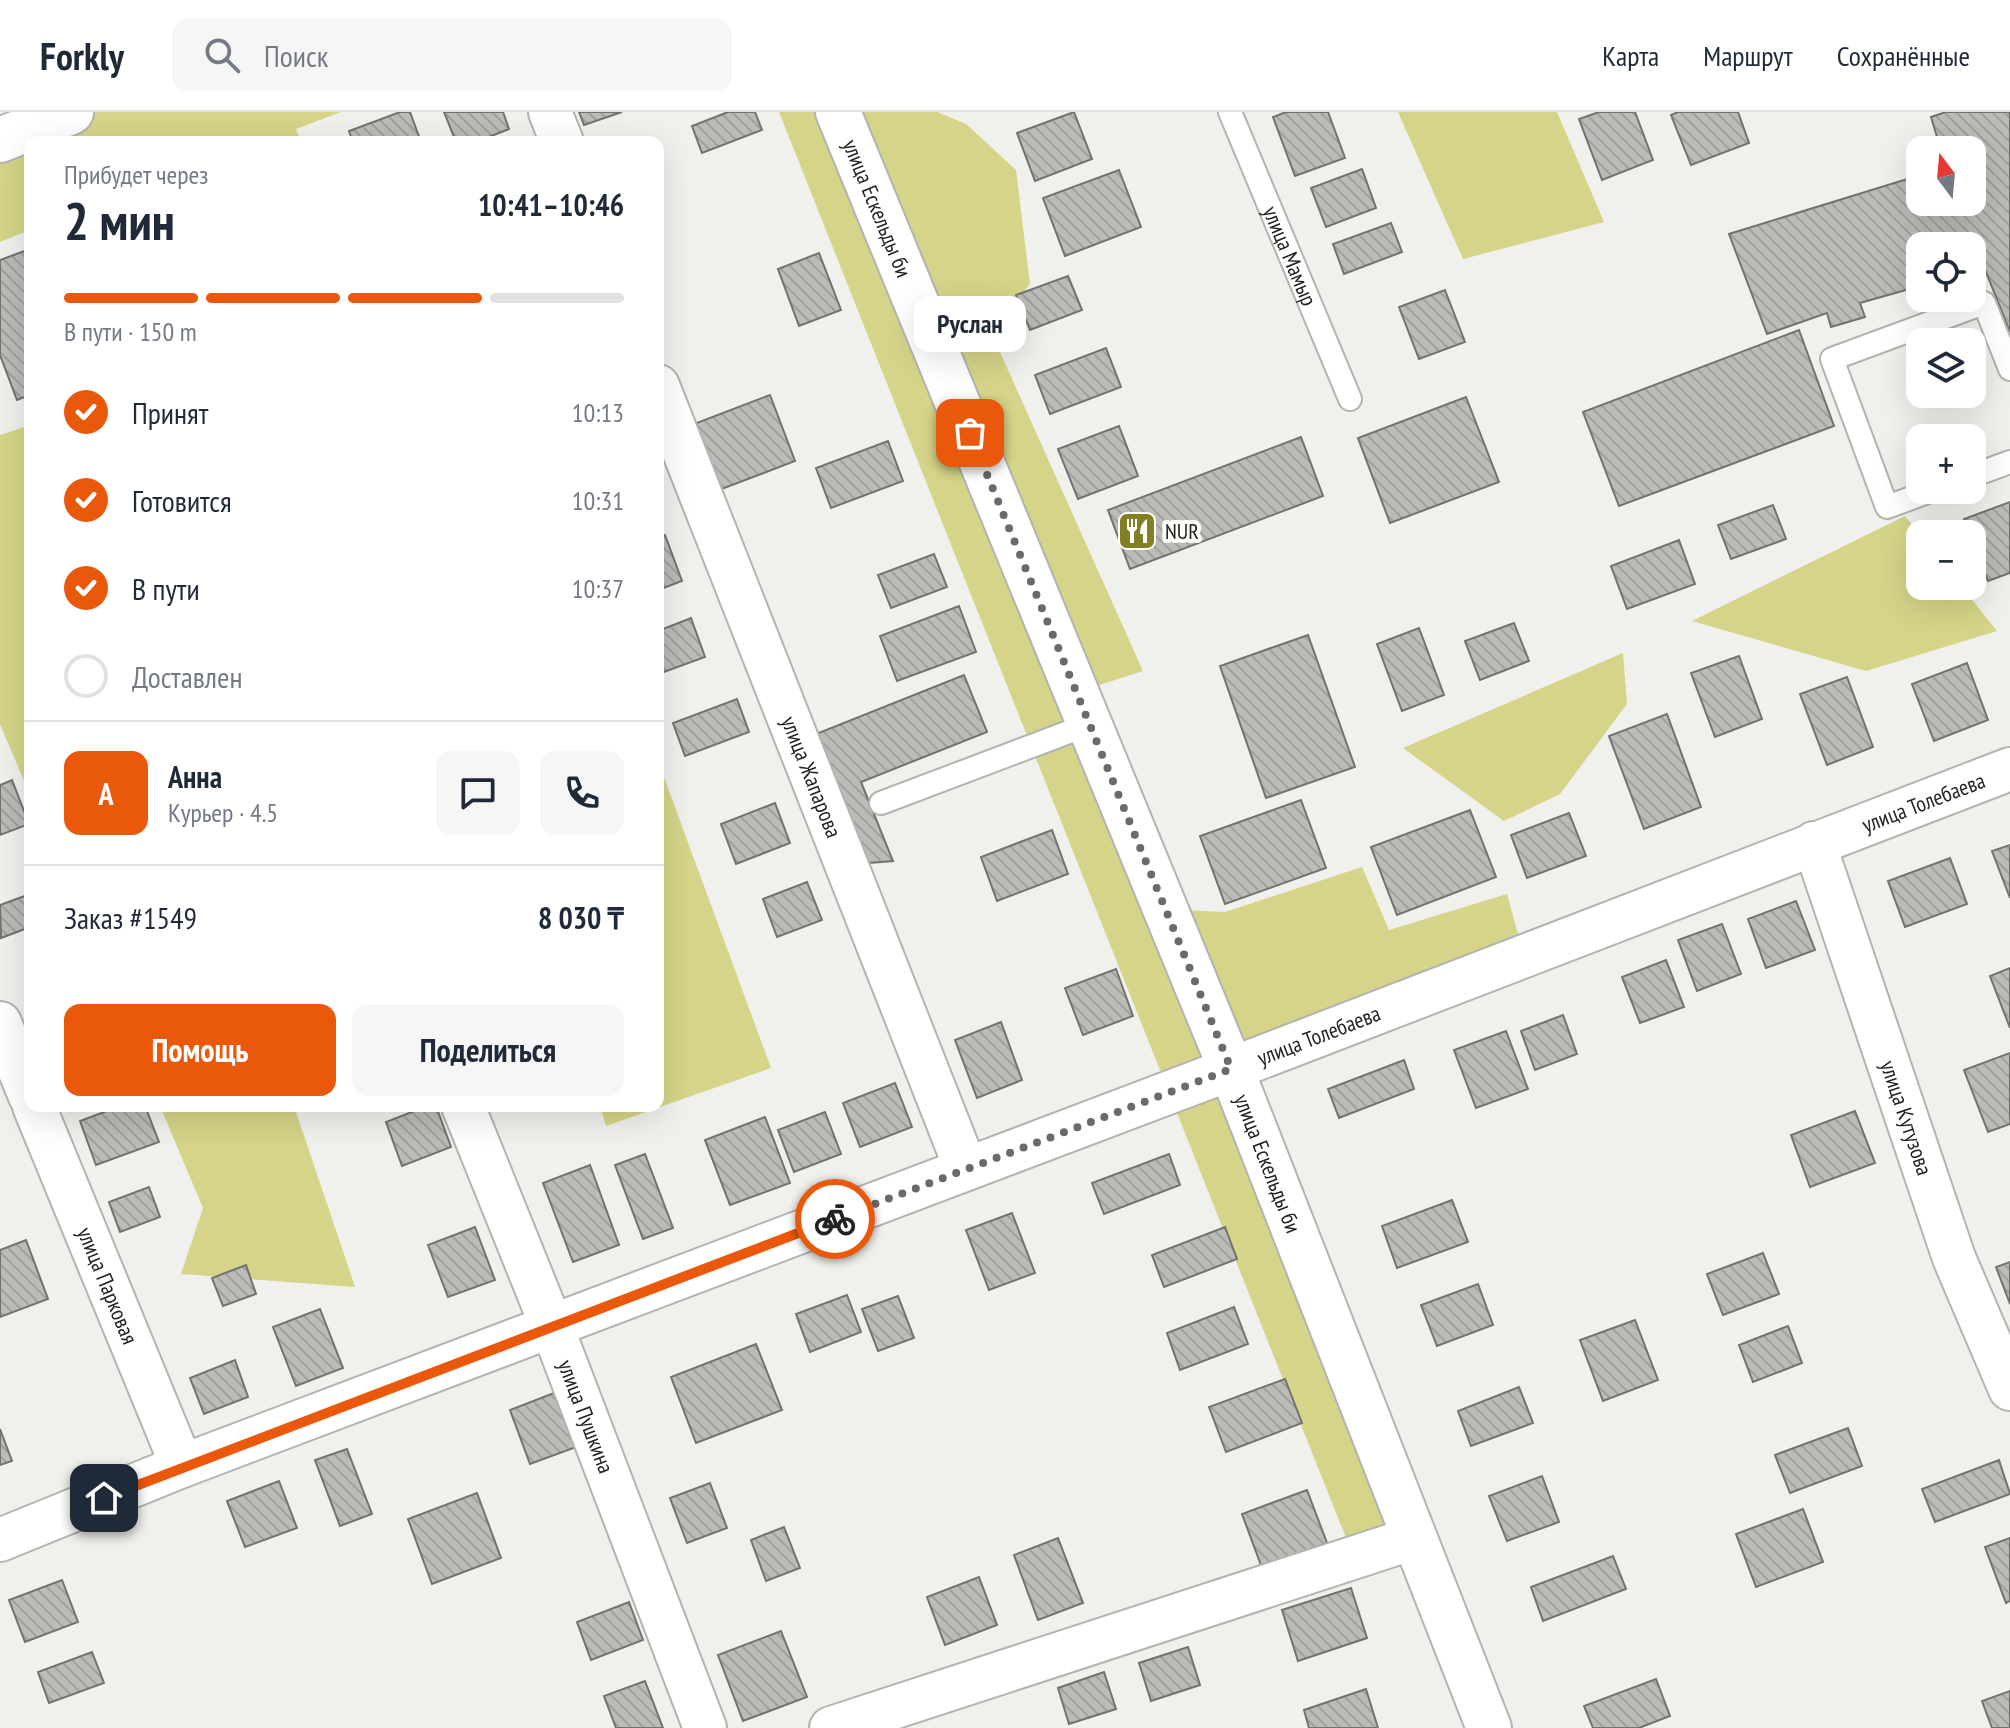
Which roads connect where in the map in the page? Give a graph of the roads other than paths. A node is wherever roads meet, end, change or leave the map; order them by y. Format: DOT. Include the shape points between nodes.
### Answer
graph roads {
  1 [pos="550,112"];
  2 [pos="838,112"];
  3 [pos="1230,112"];
  4 [pos="69,123"];
  5 [pos="560,136"];
  6 [pos="0,140"];
  7 [pos="2010,369"];
  8 [pos="1350,399"];
  9 [pos="664,401"];
  10 [pos="2010,462"];
  11 [pos="1986,471"];
  12 [pos="1906,500"];
  13 [pos="1090,724"];
  14 [pos="2010,769"];
  15 [pos="881,803"];
  16 [pos="1814,843"];
  17 [pos="0,1023"];
  18 [pos="1231,1069"];
  19 [pos="24,1081"];
  20 [pos="36,1112"];
  21 [pos="465,1112"];
  22 [pos="966,1169"];
  23 [pos="552,1327"];
  24 [pos="2010,1389"];
  25 [pos="182,1466"];
  26 [pos="1414,1538"];
  27 [pos="0,1540"];
  28 [pos="705,1728"];
  29 [pos="831,1728"];
  30 [pos="1489,1728"];
  1 -- 5 [label="street"];
  2 -- 13 [label="street, улица Ескельды би"];
  3 -- 8 [label="lane, улица Мамыр"];
  4 -- 6 [label="street"];
  7 -- 12 [label="lane" via="1984,303 1832,359 1887,507"];
  9 -- 22 [label="street, улица Жапарова"];
  10 -- 11 [label="lane"];
  13 -- 15 [label="lane"];
  13 -- 18 [label="street, улица Ескельды би"];
  14 -- 16 [label="street, улица Толебаева"];
  16 -- 18 [label="street, улица Толебаева"];
  16 -- 24 [label="street, улица Кутузова" via="1954,1258"];
  17 -- 19 [label="street"];
  18 -- 22 [label="street, улица Толебаева"];
  18 -- 26 [label="street, улица Ескельды би"];
  20 -- 25 [label="street, улица Парковая"];
  21 -- 23 [label="street, улица Пушкина"];
  22 -- 23 [label="street, улица Толебаева"];
  23 -- 25 [label="street, улица Толебаева"];
  23 -- 28 [label="street, улица Пушкина"];
  25 -- 27 [label="street, улица Толебаева"];
  26 -- 29 [label="street"];
  26 -- 30 [label="street, улица Ескельды би"];
}
